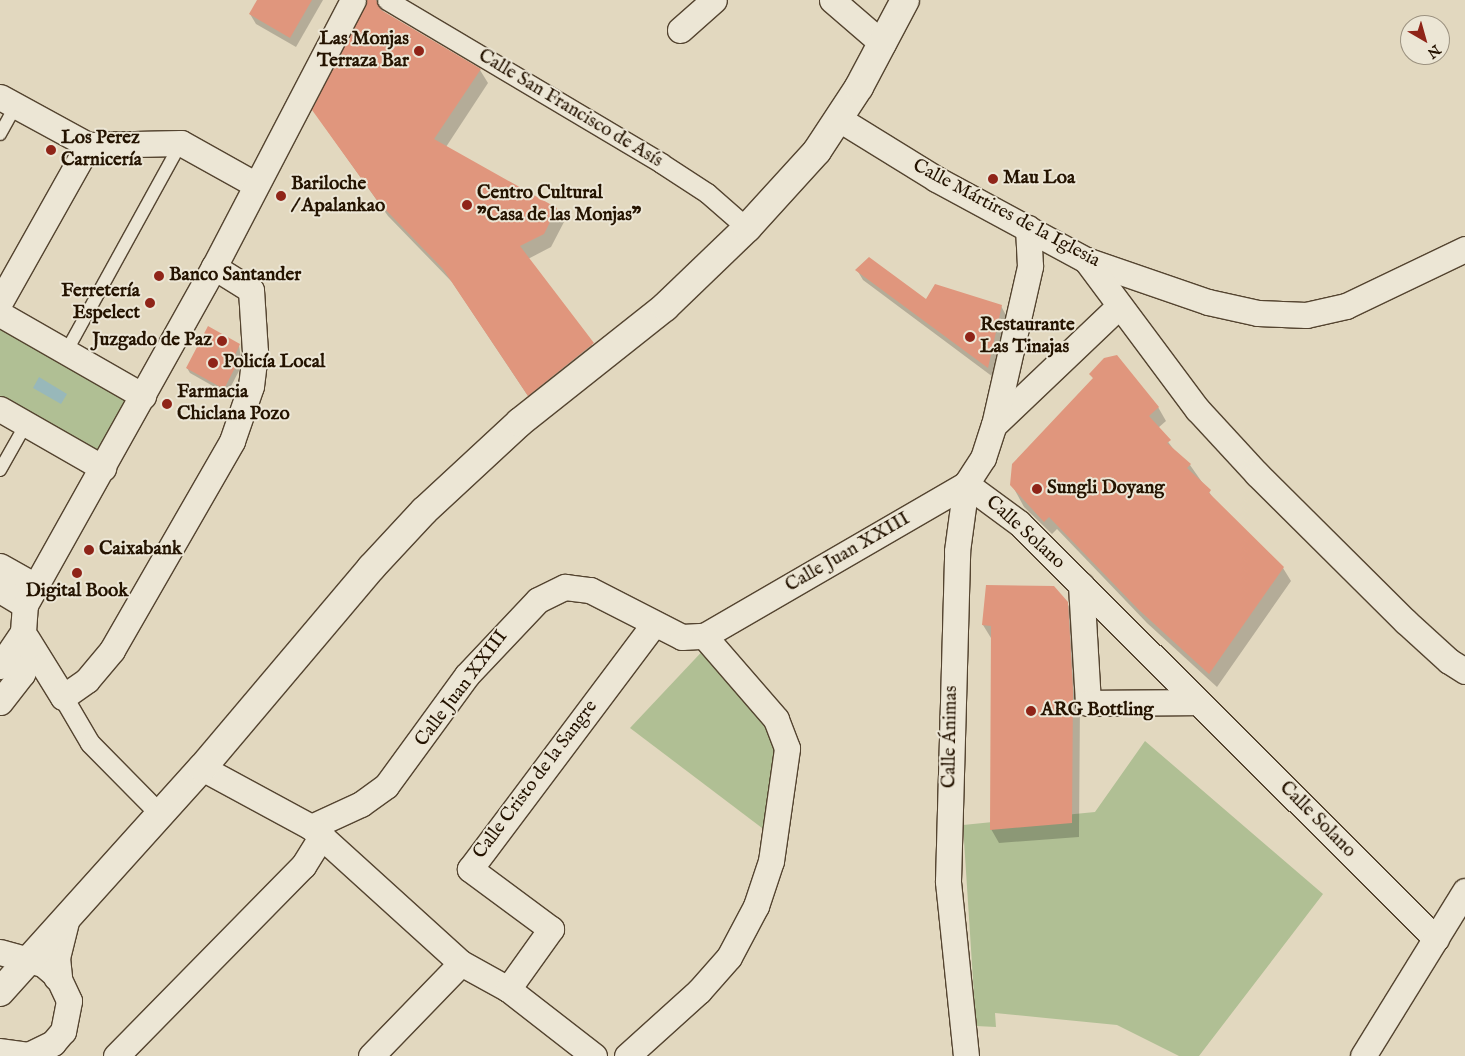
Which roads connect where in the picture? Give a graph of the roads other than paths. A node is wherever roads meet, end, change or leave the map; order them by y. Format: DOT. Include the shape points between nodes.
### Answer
graph roads {
  1 [pos="353,0"];
  2 [pos="386,0"];
  3 [pos="714,0"];
  4 [pos="832,0"];
  5 [pos="905,0"];
  6 [pos="680,30"];
  7 [pos="883,44"];
  8 [pos="8,101"];
  9 [pos="839,119"];
  10 [pos="0,134"];
  11 [pos="181,143"];
  12 [pos="88,145"];
  13 [pos="256,185"];
  14 [pos="747,228"];
  15 [pos="1028,228"];
  16 [pos="1465,249"];
  17 [pos="1086,260"];
  18 [pos="214,267"];
  19 [pos="0,302"];
  20 [pos="1119,306"];
  21 [pos="0,314"];
  22 [pos="66,352"];
  23 [pos="143,396"];
  24 [pos="0,409"];
  25 [pos="26,424"];
  26 [pos="994,425"];
  27 [pos="103,468"];
  28 [pos="0,470"];
  29 [pos="966,484"];
  30 [pos="0,566"];
  31 [pos="1081,585"];
  32 [pos="0,590"];
  33 [pos="31,596"];
  34 [pos="654,624"];
  35 [pos="23,632"];
  36 [pos="704,636"];
  37 [pos="0,666"];
  38 [pos="1465,671"];
  39 [pos="63,697"];
  40 [pos="0,702"];
  41 [pos="1198,702"];
  42 [pos="202,768"];
  43 [pos="161,815"];
  44 [pos="316,831"];
  45 [pos="1465,891"];
  46 [pos="68,916"];
  47 [pos="1436,939"];
  48 [pos="0,952"];
  49 [pos="28,960"];
  50 [pos="461,962"];
  51 [pos="58,977"];
  52 [pos="508,990"];
  53 [pos="0,992"];
  54 [pos="60,1049"];
  55 [pos="9,1054"];
  56 [pos="116,1056"];
  57 [pos="371,1056"];
  58 [pos="594,1056"];
  59 [pos="627,1056"];
  60 [pos="966,1056"];
  61 [pos="1363,1056"];
  1 -- 13 [label="street"];
  2 -- 14 [label="street, Calle San Francisco de Asís" via="661,163 707,193"];
  3 -- 6 [label="street"];
  4 -- 7 [label="street"];
  5 -- 7 [label="main road"];
  7 -- 9 [label="main road"];
  8 -- 10 [label="lane"];
  8 -- 12 [label="street"];
  9 -- 14 [label="main road" via="818,151"];
  9 -- 15 [label="street, Calle Mártires de la Iglesia" via="936,179"];
  11 -- 12 [label="street"];
  11 -- 13 [label="street"];
  11 -- 22 [label="lane"];
  12 -- 19 [label="street"];
  13 -- 18 [label="street"];
  14 -- 42 [label="main road" via="665,307 520,422 430,505 371,568"];
  15 -- 17 [label="street, Calle Mártires de la Iglesia"];
  15 -- 26 [label="street, Calle Ánimas" via="1030,266"];
  16 -- 17 [label="street, Calle Mártires de la Iglesia" via="1346,306 1306,315 1258,313 1208,302"];
  17 -- 20 [label="street"];
  18 -- 23 [label="street"];
  18 -- 39 [label="street" via="251,290 255,352 251,386 232,441 112,650 87,680"];
  20 -- 26 [label="street, Calle Ánimas"];
  20 -- 38 [label="street" via="1198,410 1257,474 1405,621 1449,661"];
  21 -- 22 [label="street"];
  22 -- 23 [label="street"];
  23 -- 27 [label="street"];
  24 -- 25 [label="street"];
  25 -- 27 [label="street"];
  25 -- 28 [label="lane"];
  26 -- 29 [label="street, Calle Ánimas" via="983,458"];
  27 -- 33 [label="street"];
  29 -- 31 [label="street, Calle Solano" via="1019,523"];
  29 -- 36 [label="street, Calle Juan XXIII"];
  29 -- 60 [label="street, Calle Ánimas" via="957,551 948,881"];
  30 -- 33 [label="street"];
  31 -- 41 [label="street, Calle Solano"];
  31 -- 41 [label="street, Calle Solano" via="1088,703"];
  32 -- 33 [label="street"];
  33 -- 35 [label="street"];
  34 -- 36 [label="street, Calle Juan XXIII" via="682,637"];
  34 -- 44 [label="street, Calle Juan XXIII" via="590,590 565,587 538,600 467,676 386,786"];
  34 -- 52 [label="street, Calle Cristo de la Sangre" via="470,869 551,929"];
  35 -- 37 [label="street"];
  35 -- 39 [label="street"];
  35 -- 40 [label="street" via="27,663"];
  36 -- 59 [label="street" via="776,719 787,748 771,861 756,906 729,957 699,991"];
  39 -- 43 [label="street" via="90,743"];
  41 -- 47 [label="street, Calle Solano"];
  42 -- 43 [label="main road"];
  42 -- 44 [label="street"];
  43 -- 46 [label="main road"];
  44 -- 50 [label="street"];
  44 -- 56 [label="street" via="303,866"];
  45 -- 47 [label="street"];
  46 -- 49 [label="main road"];
  46 -- 51 [label="main road" via="56,958"];
  47 -- 61 [label="street"];
  48 -- 49 [label="street"];
  49 -- 51 [label="street" via="43,964"];
  49 -- 53 [label="main road"];
  50 -- 52 [label="street"];
  50 -- 57 [label="street"];
  51 -- 54 [label="street" via="69,1001"];
  52 -- 58 [label="street"];
  54 -- 55 [label="street"];
}
